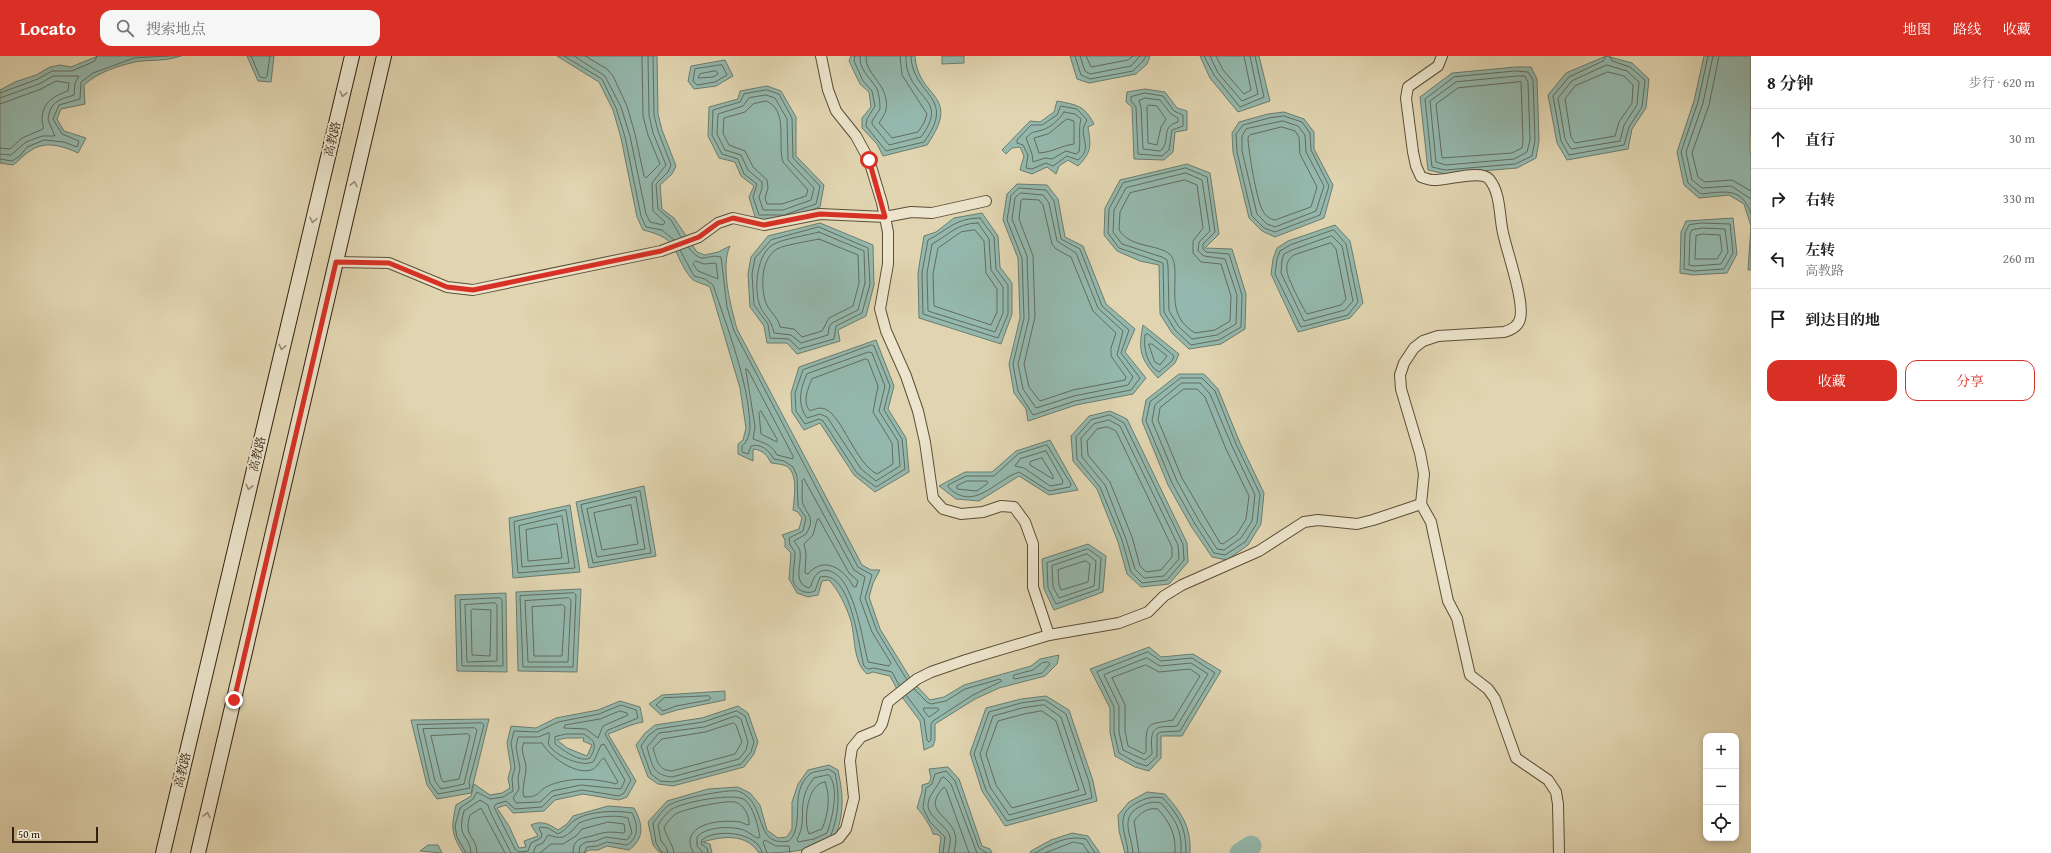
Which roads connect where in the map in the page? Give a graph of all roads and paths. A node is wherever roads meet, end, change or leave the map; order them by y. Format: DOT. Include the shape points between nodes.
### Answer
graph roads {
  1 [pos="352,56"];
  2 [pos="384,56"];
  3 [pos="821,56"];
  4 [pos="1442,56"];
  5 [pos="986,201"];
  6 [pos="885,217"];
  7 [pos="336,262"];
  8 [pos="1420,504"];
  9 [pos="1049,635"];
  10 [pos="163,853"];
  11 [pos="198,853"];
  12 [pos="807,853"];
  13 [pos="1559,853"];
  1 -- 10 [label="main road, 高教路, one-way"];
  7 -- 2 [label="main road, one-way"];
  3 -- 6 [label="street" via="828,90 836,111 856,136 869,160"];
  4 -- 8 [label="street" via="1438,66 1408,87 1406,98 1416,166 1421,176 1432,181 1481,175 1489,179 1498,201 1521,313 1520,321 1514,329 1504,332 1438,336 1423,341 1414,348 1404,364 1400,375 1401,388 1424,474"];
  5 -- 6 [label="street" via="932,214 911,212"];
  6 -- 7 [label="street" via="820,214 764,225 733,218 718,223 699,237 661,251 473,290 447,287 389,263"];
  6 -- 9 [label="street" via="888,232 888,264 880,309 886,332 906,376 918,411 933,498 943,509 960,514 983,512 1001,506 1014,508 1025,522 1033,544 1034,587"];
  11 -- 7 [label="main road, one-way"];
  8 -- 9 [label="street" via="1357,524 1318,520 1304,522 1259,551 1182,585 1164,596 1148,612 1119,623"];
  8 -- 13 [label="street" via="1431,522 1448,601 1457,618 1470,675 1488,689 1495,699 1516,758 1548,780 1556,792"];
  9 -- 12 [label="street" via="931,672 894,695 888,702 878,730 861,738 852,748 850,761 854,798 846,829 840,838"];
}
